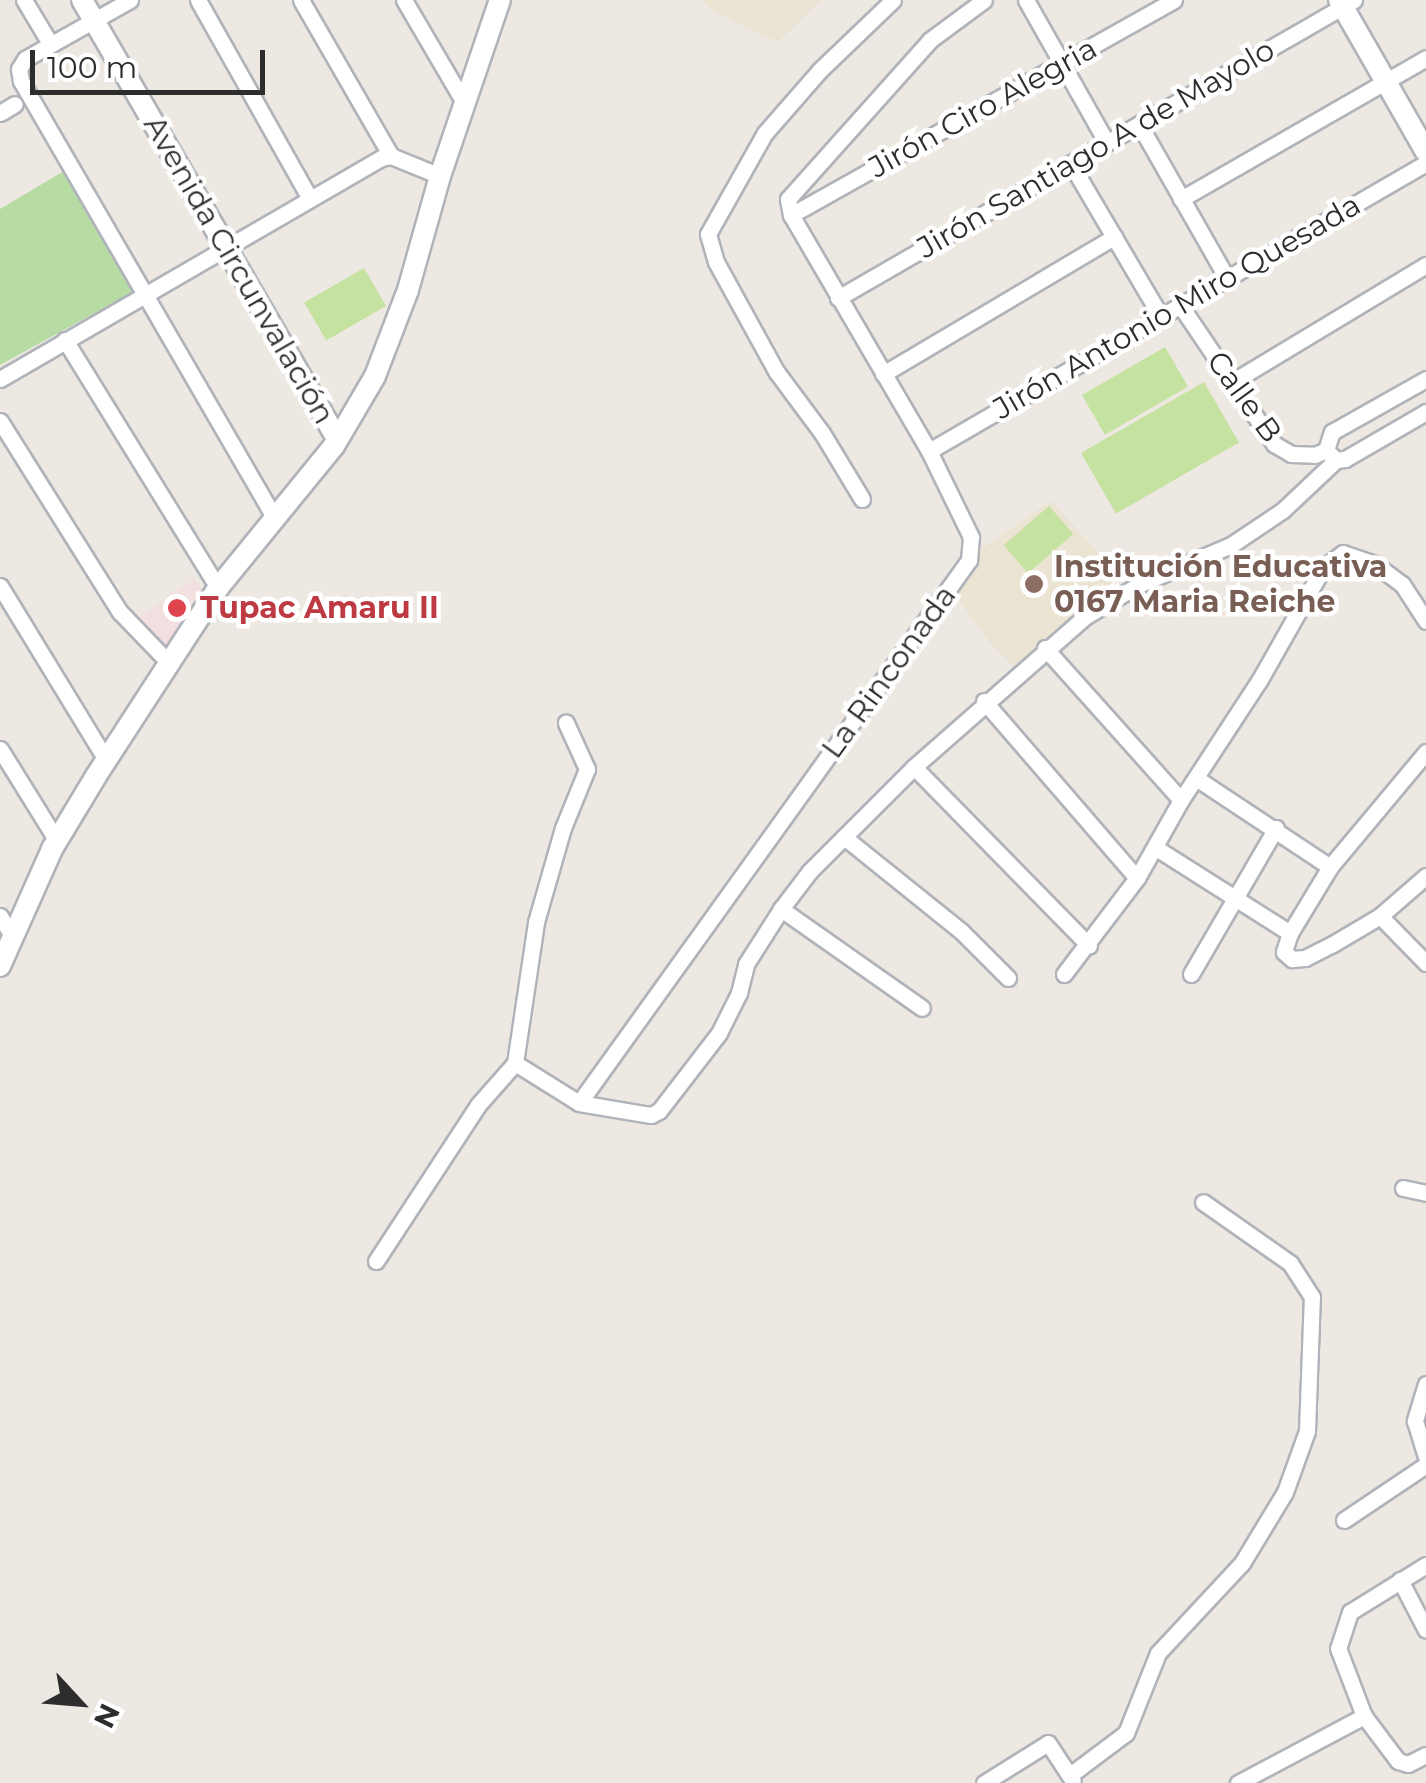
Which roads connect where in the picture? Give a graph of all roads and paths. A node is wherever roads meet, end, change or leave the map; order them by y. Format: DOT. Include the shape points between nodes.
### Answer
graph roads {
  1 [pos="24,0"];
  2 [pos="82,0"];
  3 [pos="130,0"];
  4 [pos="198,0"];
  5 [pos="301,0"];
  6 [pos="404,0"];
  7 [pos="500,0"];
  8 [pos="893,0"];
  9 [pos="984,0"];
  10 [pos="1026,0"];
  11 [pos="1174,0"];
  12 [pos="1346,2"];
  13 [pos="94,21"];
  14 [pos="51,45"];
  15 [pos="1426,58"];
  16 [pos="1062,66"];
  17 [pos="1385,81"];
  18 [pos="15,104"];
  19 [pos="465,104"];
  20 [pos="0,113"];
  21 [pos="1139,124"];
  22 [pos="1107,143"];
  23 [pos="1426,152"];
  24 [pos="391,156"];
  25 [pos="1426,163"];
  26 [pos="1071,164"];
  27 [pos="440,176"];
  28 [pos="308,197"];
  29 [pos="1182,199"];
  30 [pos="791,215"];
  31 [pos="1114,237"];
  32 [pos="228,248"];
  33 [pos="1426,265"];
  34 [pos="1227,278"];
  35 [pos="145,295"];
  36 [pos="838,298"];
  37 [pos="1180,305"];
  38 [pos="1161,316"];
  39 [pos="66,340"];
  40 [pos="882,374"];
  41 [pos="0,379"];
  42 [pos="1426,379"];
  43 [pos="1232,382"];
  44 [pos="1426,412"];
  45 [pos="0,420"];
  46 [pos="336,437"];
  47 [pos="929,451"];
  48 [pos="1331,455"];
  49 [pos="862,500"];
  50 [pos="274,516"];
  51 [pos="0,586"];
  52 [pos="218,588"];
  53 [pos="1424,613"];
  54 [pos="1045,648"];
  55 [pos="170,664"];
  56 [pos="984,701"];
  57 [pos="566,722"];
  58 [pos="0,748"];
  59 [pos="1426,752"];
  60 [pos="107,760"];
  61 [pos="914,767"];
  62 [pos="1196,778"];
  63 [pos="1181,800"];
  64 [pos="1276,828"];
  65 [pos="844,837"];
  66 [pos="57,841"];
  67 [pos="1156,848"];
  68 [pos="1330,867"];
  69 [pos="1426,876"];
  70 [pos="1138,878"];
  71 [pos="1235,898"];
  72 [pos="781,909"];
  73 [pos="1380,916"];
  74 [pos="6,924"];
  75 [pos="1290,933"];
  76 [pos="1089,946"];
  77 [pos="1426,964"];
  78 [pos="0,966"];
  79 [pos="1064,974"];
  80 [pos="1191,974"];
  81 [pos="1008,978"];
  82 [pos="922,1008"];
  83 [pos="515,1064"];
  84 [pos="579,1103"];
  85 [pos="1404,1188"];
  86 [pos="1426,1193"];
  87 [pos="1203,1202"];
  88 [pos="376,1261"];
  89 [pos="1426,1384"];
  90 [pos="1426,1456"];
  91 [pos="1426,1464"];
  92 [pos="1344,1520"];
  93 [pos="1426,1565"];
  94 [pos="1400,1580"];
  95 [pos="1426,1630"];
  96 [pos="1364,1716"];
  97 [pos="1426,1756"];
  98 [pos="1072,1779"];
  99 [pos="984,1783"];
  100 [pos="1238,1783"];
  1 -- 14 [label="street"];
  2 -- 13 [label="street, Avenida Circunvalación"];
  3 -- 13 [label="street"];
  4 -- 28 [label="street"];
  5 -- 24 [label="street"];
  6 -- 19 [label="street"];
  7 -- 19 [label="street"];
  8 -- 49 [label="street" via="765,133 708,234 716,262 776,371"];
  9 -- 30 [label="street" via="930,40 811,168 788,199"];
  10 -- 16 [label="street"];
  11 -- 16 [label="street, Jirón Ciro Alegria"];
  12 -- 17 [label="street"];
  12 -- 21 [label="street, Jirón Santiago A de Mayolo"];
  13 -- 14 [label="street"];
  13 -- 32 [label="street, Avenida Circunvalación"];
  14 -- 35 [label="street" via="24,60 21,81"];
  15 -- 17 [label="street"];
  16 -- 22 [label="street"];
  16 -- 30 [label="street, Jirón Ciro Alegria"];
  17 -- 23 [label="street"];
  17 -- 29 [label="street"];
  18 -- 20 [label="street"];
  19 -- 27 [label="street"];
  21 -- 22 [label="street, Jirón Santiago A de Mayolo"];
  21 -- 29 [label="street"];
  22 -- 26 [label="street, Jirón Santiago A de Mayolo"];
  24 -- 27 [label="street"];
  24 -- 28 [label="street"];
  25 -- 34 [label="street, Jirón Antonio Miro Quesada"];
  26 -- 31 [label="street"];
  26 -- 36 [label="street, Jirón Santiago A de Mayolo"];
  27 -- 46 [label="street" via="408,290 374,376"];
  28 -- 32 [label="street"];
  29 -- 34 [label="street"];
  30 -- 36 [label="street, La Rinconada"];
  31 -- 38 [label="street"];
  31 -- 40 [label="street"];
  32 -- 35 [label="street"];
  32 -- 46 [label="street, Avenida Circunvalación"];
  33 -- 43 [label="street"];
  34 -- 37 [label="street, Jirón Antonio Miro Quesada"];
  35 -- 39 [label="street"];
  35 -- 50 [label="street"];
  36 -- 40 [label="street, La Rinconada"];
  37 -- 38 [label="street, Jirón Antonio Miro Quesada"];
  37 -- 43 [label="street, Calle B"];
  38 -- 47 [label="street, Jirón Antonio Miro Quesada"];
  39 -- 41 [label="street"];
  39 -- 52 [label="street"];
  40 -- 47 [label="street, La Rinconada"];
  42 -- 48 [label="street, Calle B" via="1332,432"];
  43 -- 48 [label="street, Calle B" via="1282,450"];
  44 -- 48 [label="street"];
  45 -- 55 [label="street" via="120,612"];
  46 -- 50 [label="street"];
  47 -- 84 [label="street, La Rinconada" via="972,536 969,560"];
  48 -- 54 [label="street" via="1283,510 1231,545 1140,584"];
  50 -- 52 [label="street"];
  51 -- 60 [label="street"];
  52 -- 55 [label="street"];
  53 -- 62 [label="street" via="1375,564 1343,553 1323,568"];
  54 -- 56 [label="street"];
  54 -- 63 [label="street"];
  55 -- 60 [label="street"];
  56 -- 61 [label="street"];
  56 -- 70 [label="street"];
  57 -- 83 [label="street" via="587,768 536,922"];
  58 -- 66 [label="street"];
  59 -- 68 [label="street"];
  60 -- 66 [label="street"];
  61 -- 65 [label="street"];
  61 -- 76 [label="street"];
  62 -- 63 [label="street"];
  62 -- 64 [label="street"];
  63 -- 67 [label="street"];
  64 -- 68 [label="street"];
  64 -- 71 [label="street"];
  65 -- 72 [label="street"];
  65 -- 81 [label="street"];
  66 -- 74 [label="street"];
  67 -- 70 [label="street"];
  67 -- 71 [label="street"];
  68 -- 75 [label="street"];
  69 -- 73 [label="street"];
  70 -- 76 [label="street"];
  71 -- 75 [label="street"];
  71 -- 80 [label="street"];
  72 -- 82 [label="street"];
  72 -- 84 [label="street" via="746,964 719,1033 658,1111"];
  73 -- 75 [label="street" via="1305,958 1284,952"];
  73 -- 77 [label="street"];
  74 -- 78 [label="street"];
  76 -- 79 [label="street"];
  83 -- 84 [label="street"];
  83 -- 88 [label="street" via="478,1105"];
  85 -- 86 [label="street"];
  87 -- 98 [label="street" via="1290,1263 1312,1297 1308,1431 1285,1492 1242,1562 1158,1654 1126,1733"];
  89 -- 90 [label="street" via="1416,1421"];
  91 -- 92 [label="street"];
  93 -- 94 [label="street"];
  94 -- 95 [label="street"];
  94 -- 96 [label="street" via="1350,1612 1341,1628 1338,1648"];
  96 -- 97 [label="street" via="1402,1765"];
  96 -- 100 [label="street"];
  98 -- 99 [label="street" via="1048,1743"];
}
